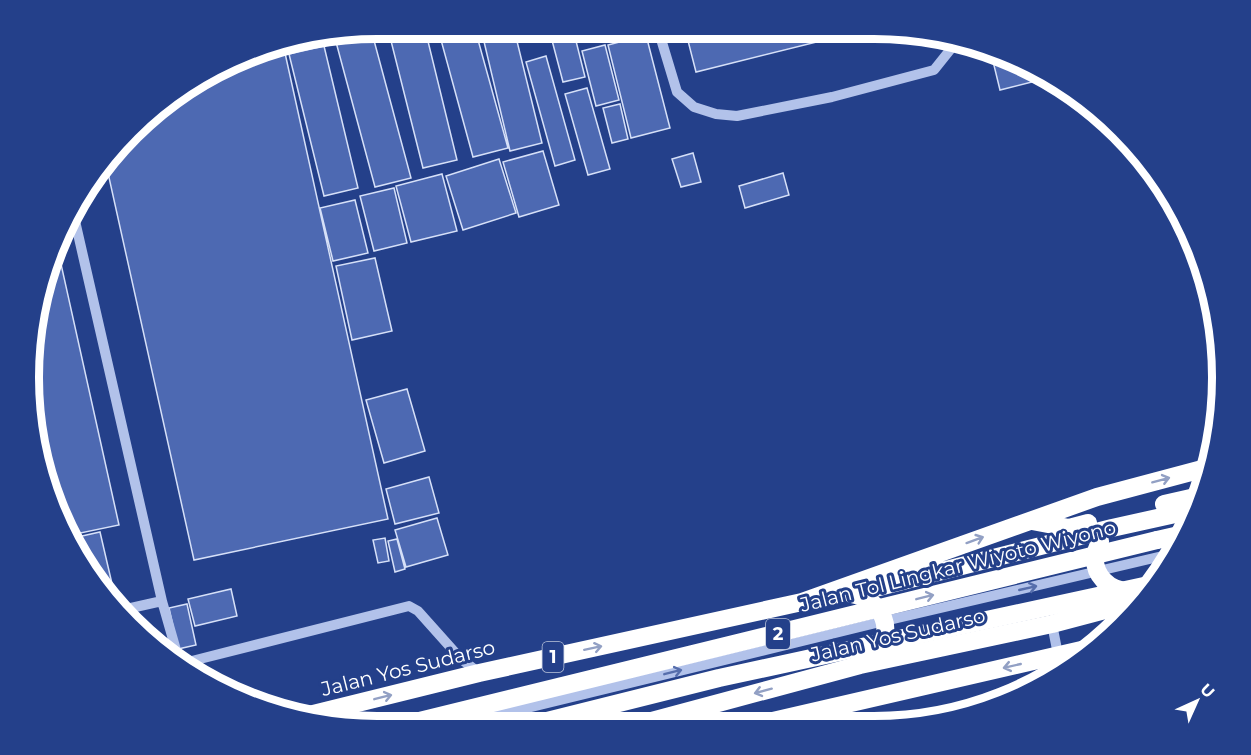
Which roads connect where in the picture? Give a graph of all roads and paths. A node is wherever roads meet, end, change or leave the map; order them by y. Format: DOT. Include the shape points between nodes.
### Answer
graph roads {
  1 [pos="660,39"];
  2 [pos="951,49"];
  3 [pos="76,224"];
  4 [pos="1199,470"];
  5 [pos="1189,498"];
  6 [pos="1184,512"];
  7 [pos="1031,520"];
  8 [pos="1112,528"];
  9 [pos="1172,537"];
  10 [pos="1161,556"];
  11 [pos="1098,572"];
  12 [pos="1136,591"];
  13 [pos="1134,593"];
  14 [pos="852,594"];
  15 [pos="1134,594"];
  16 [pos="1132,596"];
  17 [pos="162,601"];
  18 [pos="802,602"];
  19 [pos="130,608"];
  20 [pos="884,621"];
  21 [pos="1052,624"];
  22 [pos="176,650"];
  23 [pos="1071,652"];
  24 [pos="867,655"];
  25 [pos="192,661"];
  26 [pos="1059,661"];
  27 [pos="479,673"];
  28 [pos="324,711"];
  29 [pos="440,716"];
  30 [pos="494,716"];
  31 [pos="567,716"];
  32 [pos="601,716"];
  33 [pos="670,716"];
  34 [pos="794,716"];
  1 -- 2 [label="street" via="677,92 694,107 737,116 832,97 934,70"];
  3 -- 17 [label="street"];
  7 -- 4 [label="highway, Jalan Yos Sudarso / 1, one-way" via="1097,497"];
  5 -- 7 [label="highway" via="1069,528"];
  6 -- 8 [label="highway, Jalan Yos Sudarso / 1"];
  18 -- 7 [label="highway, Jalan Yos Sudarso / 1, one-way"];
  8 -- 11 [label="highway" via="1100,541 1095,556"];
  8 -- 14 [label="highway, Jalan Yos Sudarso / 1"];
  29 -- 9 [label="highway, Jalan Tol Lingkar Wiyoto Wiyono / 2, one-way, bridge"];
  10 -- 11 [label="street"];
  11 -- 12 [label="highway" via="1112,587"];
  20 -- 11 [label="street, one-way"];
  13 -- 31 [label="highway, 2, bridge" via="719,678"];
  14 -- 18 [label="highway, Jalan Yos Sudarso / 1"];
  14 -- 20 [label="highway" via="870,599"];
  15 -- 24 [label="street"];
  16 -- 21 [label="highway, Jalan Yos Sudarso"];
  17 -- 19 [label="street"];
  17 -- 22 [label="street"];
  27 -- 18 [label="highway, Jalan Yos Sudarso / 1, one-way"];
  20 -- 24 [label="highway" via="883,637"];
  30 -- 20 [label="street, one-way"];
  21 -- 26 [label="street"];
  21 -- 33 [label="highway, Jalan Yos Sudarso, one-way" via="860,665"];
  23 -- 34 [label="highway, one-way, bridge"];
  24 -- 32 [label="street" via="745,679"];
  25 -- 27 [label="street" via="409,606"];
  28 -- 27 [label="highway, Jalan Yos Sudarso / 1, one-way"];
}
